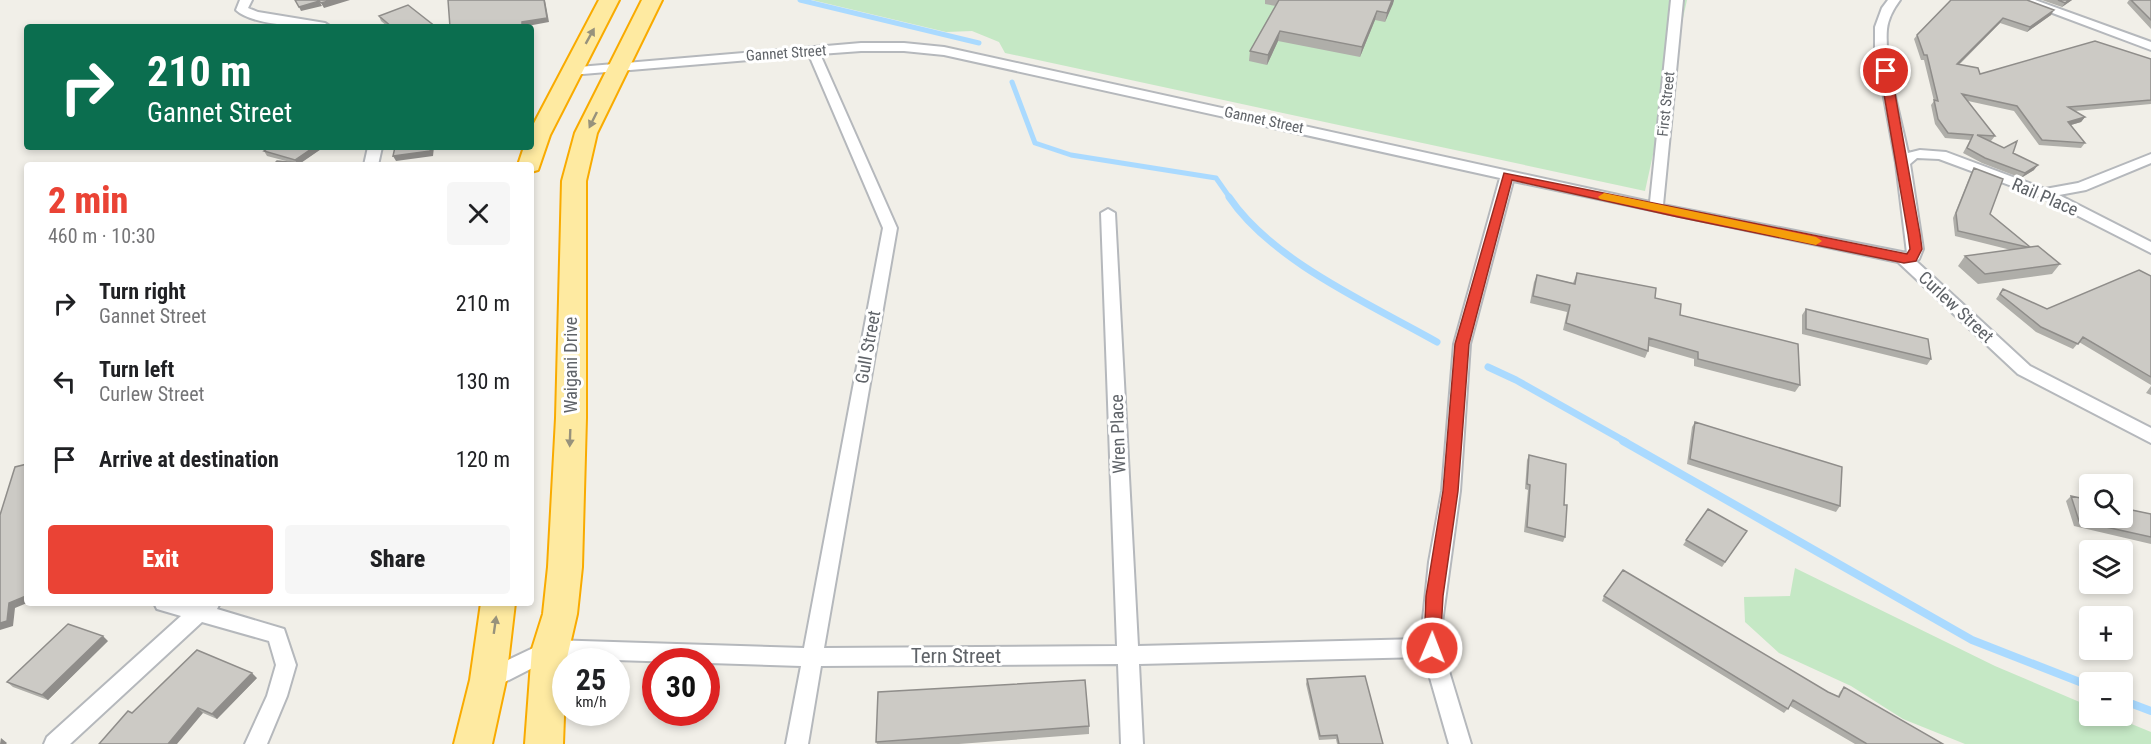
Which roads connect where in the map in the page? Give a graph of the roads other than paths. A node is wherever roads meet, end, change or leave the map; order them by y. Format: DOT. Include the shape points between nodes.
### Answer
graph roads {
  1 [pos="246,0"];
  2 [pos="609,0"];
  3 [pos="651,0"];
  4 [pos="1677,0"];
  5 [pos="1894,0"];
  6 [pos="2024,0"];
  7 [pos="308,24"];
  8 [pos="2151,46"];
  9 [pos="813,51"];
  10 [pos="618,68"];
  11 [pos="571,71"];
  12 [pos="2151,158"];
  13 [pos="531,162"];
  14 [pos="1903,164"];
  15 [pos="1508,175"];
  16 [pos="2044,193"];
  17 [pos="1656,208"];
  18 [pos="1108,213"];
  19 [pos="2151,248"];
  20 [pos="1904,259"];
  21 [pos="2151,436"];
  22 [pos="187,606"];
  23 [pos="498,606"];
  24 [pos="203,608"];
  25 [pos="1432,648"];
  26 [pos="550,649"];
  27 [pos="1127,655"];
  28 [pos="812,657"];
  29 [pos="488,680"];
  30 [pos="55,744"];
  31 [pos="256,744"];
  32 [pos="473,744"];
  33 [pos="544,744"];
  34 [pos="797,744"];
  35 [pos="1132,744"];
  36 [pos="1460,744"];
  1 -- 7 [label="street" via="242,10"];
  11 -- 2 [label="highway, one-way"];
  3 -- 10 [label="highway, Waigani Drive"];
  4 -- 17 [label="street, First Street"];
  5 -- 14 [label="street, Curlew Street" via="1881,27 1881,48"];
  6 -- 8 [label="street"];
  9 -- 10 [label="street, Gannet Street"];
  9 -- 15 [label="street, Gannet Street" via="904,47 944,51"];
  9 -- 28 [label="street, Gull Street" via="890,228"];
  10 -- 11 [label="street, Gannet Street"];
  10 -- 26 [label="highway, Waigani Drive, one-way" via="586,133 574,181 569,494 560,614"];
  11 -- 13 [label="highway" via="539,135"];
  12 -- 16 [label="street" via="2081,187"];
  14 -- 16 [label="street, Rail Place" via="1913,155 1934,154"];
  14 -- 20 [label="street, Curlew Street" via="1916,249 1912,258"];
  15 -- 17 [label="street, Gannet Street"];
  15 -- 25 [label="street" via="1462,344 1451,491 1434,596"];
  16 -- 19 [label="street, Rail Place"];
  17 -- 20 [label="street, Gannet Street"];
  18 -- 27 [label="street, Wren Place"];
  20 -- 21 [label="street, Curlew Street" via="2024,370"];
  22 -- 24 [label="street"];
  29 -- 23 [label="highway, one-way"];
  24 -- 30 [label="street"];
  24 -- 31 [label="street" via="277,635 286,665"];
  25 -- 27 [label="street, Tern Street"];
  25 -- 36 [label="street"];
  26 -- 28 [label="street, Tern Street"];
  26 -- 29 [label="street, Tern Street"];
  26 -- 33 [label="highway, Waigani Drive"];
  27 -- 28 [label="street, Tern Street"];
  27 -- 35 [label="street, Wren Place"];
  28 -- 34 [label="street, Gull Street"];
  29 -- 32 [label="highway"];
}
